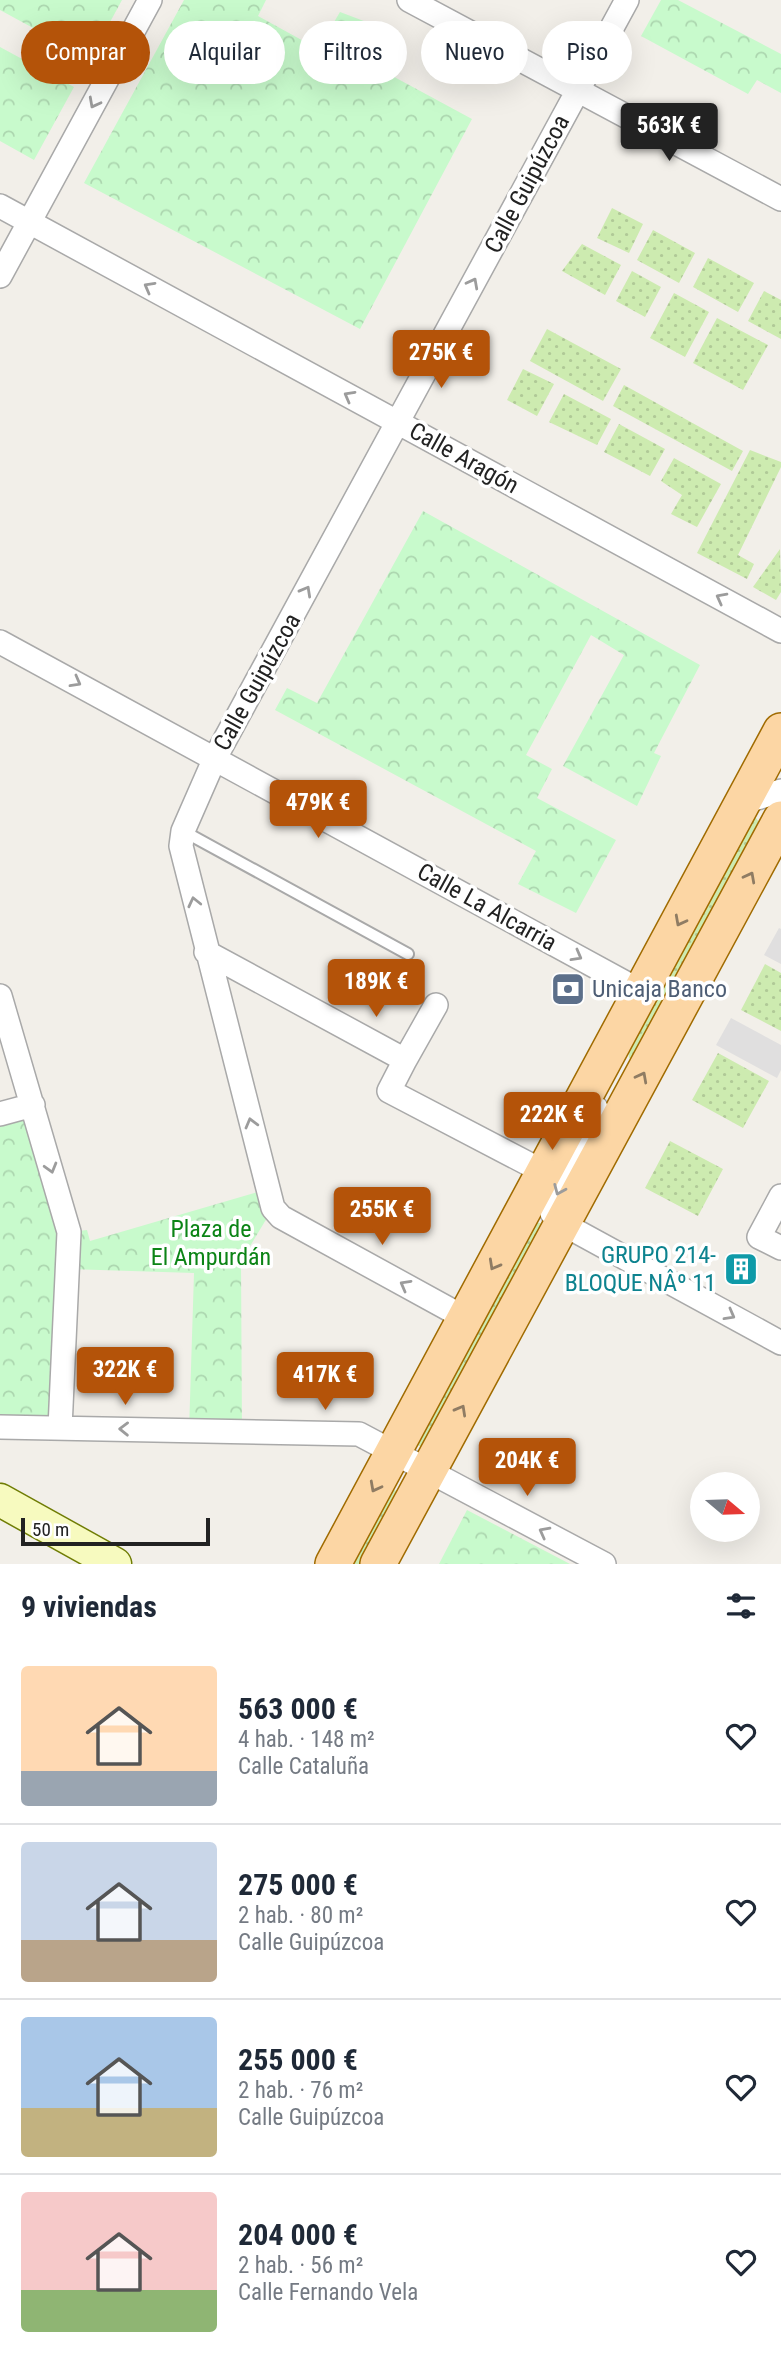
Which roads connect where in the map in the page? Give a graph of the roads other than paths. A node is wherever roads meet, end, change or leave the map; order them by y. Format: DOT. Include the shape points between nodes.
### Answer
graph roads {
  1 [pos="150,0"];
  2 [pos="409,0"];
  3 [pos="627,0"];
  4 [pos="578,88"];
  5 [pos="781,199"];
  6 [pos="0,206"];
  7 [pos="30,222"];
  8 [pos="0,276"];
  9 [pos="398,423"];
  10 [pos="781,631"];
  11 [pos="0,642"];
  12 [pos="781,731"];
  13 [pos="215,758"];
  14 [pos="781,791"];
  15 [pos="743,802"];
  16 [pos="781,819"];
  17 [pos="183,831"];
  18 [pos="206,953"];
  19 [pos="408,954"];
  20 [pos="642,992"];
  21 [pos="0,996"];
  22 [pos="436,1005"];
  23 [pos="605,1059"];
  24 [pos="405,1060"];
  25 [pos="33,1105"];
  26 [pos="0,1114"];
  27 [pos="544,1172"];
  28 [pos="781,1196"];
  29 [pos="563,1224"];
  30 [pos="781,1248"];
  31 [pos="465,1318"];
  32 [pos="778,1333"];
  33 [pos="0,1427"];
  34 [pos="60,1428"];
  35 [pos="393,1452"];
  36 [pos="429,1470"];
  37 [pos="0,1500"];
  38 [pos="115,1564"];
  39 [pos="333,1564"];
  40 [pos="378,1564"];
  41 [pos="604,1564"];
  1 -- 7 [label="street, one-way"];
  2 -- 4 [label="street"];
  3 -- 4 [label="street, Calle Guipúzcoa"];
  4 -- 5 [label="street"];
  9 -- 4 [label="street, Calle Guipúzcoa, one-way"];
  6 -- 7 [label="street, Calle Aragón"];
  7 -- 8 [label="street"];
  9 -- 7 [label="street, Calle Aragón, one-way"];
  10 -- 9 [label="street, Calle Aragón, one-way"];
  13 -- 9 [label="street, Calle Guipúzcoa, one-way"];
  11 -- 13 [label="street, Calle La Alcarria, one-way"];
  12 -- 15 [label="main road"];
  13 -- 17 [label="street, Calle Guipúzcoa"];
  13 -- 20 [label="street, Calle La Alcarria, one-way"];
  14 -- 15 [label="street"];
  15 -- 20 [label="main road, one-way"];
  29 -- 16 [label="main road, one-way"];
  18 -- 17 [label="street, Calle Guipúzcoa, one-way" via="181,846"];
  17 -- 19 [label="lane"];
  18 -- 24 [label="street"];
  31 -- 18 [label="street, Calle Guipúzcoa, one-way" via="281,1217 274,1208"];
  20 -- 23 [label="main road"];
  21 -- 25 [label="street"];
  22 -- 24 [label="street"];
  23 -- 27 [label="main road"];
  23 -- 29 [label="street, one-way" via="608,1084 555,1198 552,1213"];
  24 -- 27 [label="street" via="389,1091"];
  25 -- 26 [label="street"];
  25 -- 34 [label="street, one-way" via="69,1232"];
  27 -- 31 [label="main road, one-way"];
  28 -- 30 [label="street" via="760,1237"];
  29 -- 32 [label="street, one-way"];
  36 -- 29 [label="main road, one-way"];
  31 -- 35 [label="main road"];
  33 -- 34 [label="street"];
  35 -- 34 [label="street, one-way" via="359,1434"];
  35 -- 36 [label="street"];
  35 -- 39 [label="main road, one-way"];
  36 -- 40 [label="main road"];
  41 -- 36 [label="street, one-way"];
  37 -- 38 [label="street"];
}
